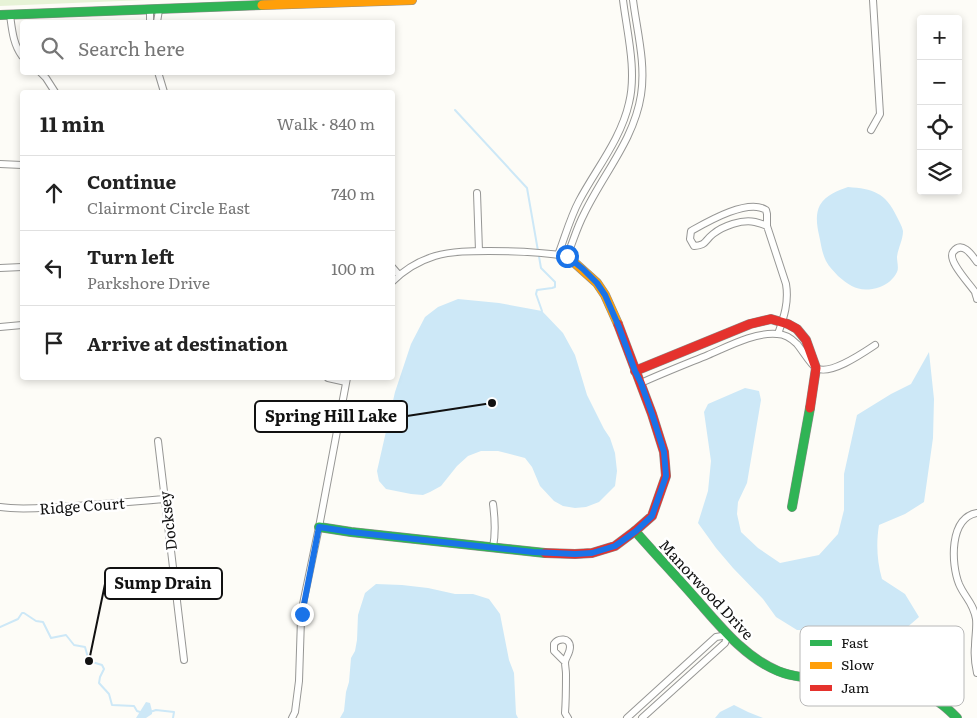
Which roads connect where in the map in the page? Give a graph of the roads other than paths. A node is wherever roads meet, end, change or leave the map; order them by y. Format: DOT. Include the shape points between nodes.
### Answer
graph roads {
  1 [pos="412,0"];
  2 [pos="623,0"];
  3 [pos="633,0"];
  4 [pos="873,0"];
  5 [pos="154,10"];
  6 [pos="0,15"];
  7 [pos="10,15"];
  8 [pos="23,18"];
  9 [pos="151,20"];
  10 [pos="156,20"];
  11 [pos="20,54"];
  12 [pos="640,54"];
  13 [pos="630,55"];
  14 [pos="43,75"];
  15 [pos="159,75"];
  16 [pos="54,90"];
  17 [pos="163,90"];
  18 [pos="625,116"];
  19 [pos="635,120"];
  20 [pos="871,130"];
  21 [pos="0,164"];
  22 [pos="20,165"];
  23 [pos="591,181"];
  24 [pos="600,186"];
  25 [pos="477,193"];
  26 [pos="766,226"];
  27 [pos="479,251"];
  28 [pos="563,255"];
  29 [pos="977,262"];
  30 [pos="20,267"];
  31 [pos="0,268"];
  32 [pos="395,270"];
  33 [pos="399,275"];
  34 [pos="395,279"];
  35 [pos="977,300"];
  36 [pos="782,322"];
  37 [pos="20,325"];
  38 [pos="0,327"];
  39 [pos="725,334"];
  40 [pos="778,334"];
  41 [pos="875,345"];
  42 [pos="730,346"];
  43 [pos="692,347"];
  44 [pos="696,360"];
  45 [pos="816,368"];
  46 [pos="635,371"];
  47 [pos="346,380"];
  48 [pos="641,383"];
  49 [pos="158,441"];
  50 [pos="164,499"];
  51 [pos="493,504"];
  52 [pos="0,507"];
  53 [pos="792,507"];
  54 [pos="977,513"];
  55 [pos="319,527"];
  56 [pos="636,531"];
  57 [pos="493,547"];
  58 [pos="728,635"];
  59 [pos="184,660"];
  60 [pos="565,662"];
  61 [pos="977,673"];
  62 [pos="800,677"];
  63 [pos="944,706"];
  64 [pos="292,718"];
  65 [pos="568,718"];
  66 [pos="627,718"];
  67 [pos="642,718"];
  68 [pos="957,718"];
  1 -- 5 [label="street"];
  2 -- 13 [label="street"];
  3 -- 12 [label="street"];
  4 -- 20 [label="street" via="880,114"];
  5 -- 8 [label="street"];
  5 -- 9 [label="street"];
  5 -- 10 [label="street"];
  6 -- 7 [label="street"];
  7 -- 8 [label="street"];
  7 -- 11 [label="street"];
  12 -- 13 [label="street"];
  12 -- 19 [label="street" via="641,93"];
  13 -- 18 [label="street" via="630,102"];
  14 -- 16 [label="street"];
  15 -- 17 [label="street"];
  18 -- 19 [label="street"];
  18 -- 23 [label="street"];
  19 -- 24 [label="street"];
  21 -- 22 [label="street"];
  23 -- 24 [label="street"];
  23 -- 28 [label="street" via="578,202"];
  24 -- 28 [label="street"];
  25 -- 27 [label="street"];
  26 -- 26 [label="street" via="767,214 763,208 734,210 691,231 690,239 694,246 702,246 714,234 731,225 748,221"];
  26 -- 36 [label="street" via="786,284"];
  27 -- 28 [label="street" via="523,250"];
  27 -- 33 [label="street" via="436,256"];
  28 -- 46 [label="street" via="583,269 605,295"];
  29 -- 35 [label="street" via="965,248 953,252 953,262 975,292"];
  30 -- 31 [label="street"];
  32 -- 33 [label="street"];
  33 -- 34 [label="street"];
  36 -- 39 [label="street" via="763,320"];
  36 -- 40 [label="street"];
  36 -- 45 [label="street" via="797,329 806,340"];
  37 -- 38 [label="street"];
  39 -- 42 [label="street"];
  39 -- 43 [label="street"];
  40 -- 42 [label="street" via="764,334"];
  40 -- 45 [label="street" via="794,341"];
  41 -- 45 [label="street" via="837,367"];
  42 -- 44 [label="street"];
  43 -- 44 [label="street"];
  43 -- 46 [label="street"];
  44 -- 48 [label="street"];
  45 -- 53 [label="street"];
  46 -- 48 [label="street"];
  47 -- 55 [label="street"];
  48 -- 56 [label="street" via="664,452 666,476 652,516"];
  49 -- 50 [label="street, Docksey"];
  50 -- 52 [label="street, Ridge Court" via="18,509"];
  50 -- 59 [label="street, Docksey"];
  51 -- 57 [label="street"];
  54 -- 61 [label="street" via="968,517 960,527 954,546 956,577 976,621"];
  55 -- 57 [label="street"];
  55 -- 64 [label="street" via="302,614 299,681 296,712"];
  56 -- 57 [label="street" via="615,546 592,553 533,552"];
  56 -- 58 [label="street, Manorwood Drive"];
  58 -- 62 [label="street, Manorwood Drive" via="755,659 776,670"];
  58 -- 66 [label="street" via="716,638"];
  58 -- 67 [label="street" via="725,643"];
  60 -- 65 [label="street" via="565,713"];
  63 -- 68 [label="street, Manorwood Drive"];
}
